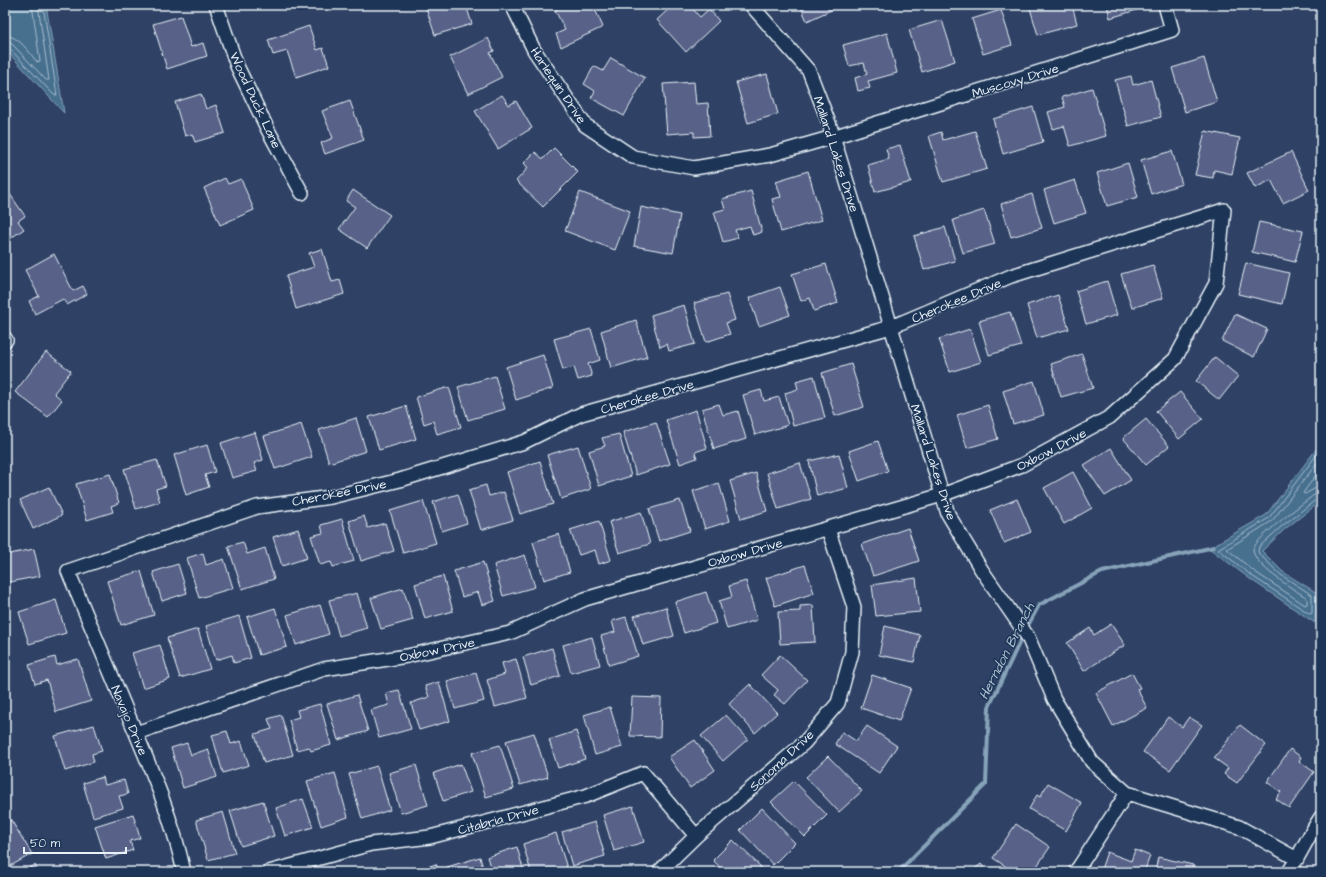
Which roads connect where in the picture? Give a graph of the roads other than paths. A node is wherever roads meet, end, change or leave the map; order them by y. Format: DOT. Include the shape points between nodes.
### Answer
graph roads {
  1 [pos="216,5"];
  2 [pos="512,5"];
  3 [pos="751,5"];
  4 [pos="1165,5"];
  5 [pos="833,137"];
  6 [pos="302,193"];
  7 [pos="1224,210"];
  8 [pos="891,327"];
  9 [pos="942,495"];
  10 [pos="828,528"];
  11 [pos="68,571"];
  12 [pos="136,733"];
  13 [pos="1127,793"];
  14 [pos="1321,817"];
  15 [pos="696,836"];
  16 [pos="1297,859"];
  17 [pos="184,872"];
  18 [pos="269,872"];
  19 [pos="659,872"];
  20 [pos="1075,872"];
  21 [pos="1289,872"];
  1 -- 6 [label="street, Wood Duck Lane" via="237,66"];
  2 -- 5 [label="street, Harlequin Drive" via="534,50 585,125 633,157 694,168 770,155"];
  3 -- 5 [label="street, Mallard Lakes Drive" via="808,71"];
  4 -- 5 [label="street, Muscovy Drive" via="1172,30"];
  5 -- 8 [label="street, Mallard Lakes Drive"];
  7 -- 8 [label="street, Cherokee Drive" via="1011,276"];
  7 -- 9 [label="street, Oxbow Drive" via="1216,284 1175,359 1110,417 1022,465"];
  8 -- 9 [label="street, Mallard Lakes Drive"];
  8 -- 11 [label="street, Cherokee Drive" via="582,414 524,442 400,480 330,497 257,507"];
  9 -- 10 [label="street, Oxbow Drive"];
  9 -- 13 [label="street, Mallard Lakes Drive" via="948,514 981,569 1028,636 1054,699 1092,762"];
  10 -- 12 [label="street, Oxbow Drive" via="585,599 510,633 407,656 324,669"];
  10 -- 15 [label="street, Sonoma Drive" via="854,607 852,652 838,702 804,743"];
  11 -- 12 [label="street, Navajo Drive"];
  12 -- 17 [label="street, Navajo Drive" via="159,789 179,847"];
  13 -- 16 [label="street, Mallard Lakes Drive" via="1239,827"];
  13 -- 20 [label="street"];
  14 -- 16 [label="street"];
  15 -- 18 [label="street, Citabria Drive" via="643,773 571,800 430,837 371,844"];
  15 -- 19 [label="street, Sonoma Drive"];
  16 -- 21 [label="street"];
}
